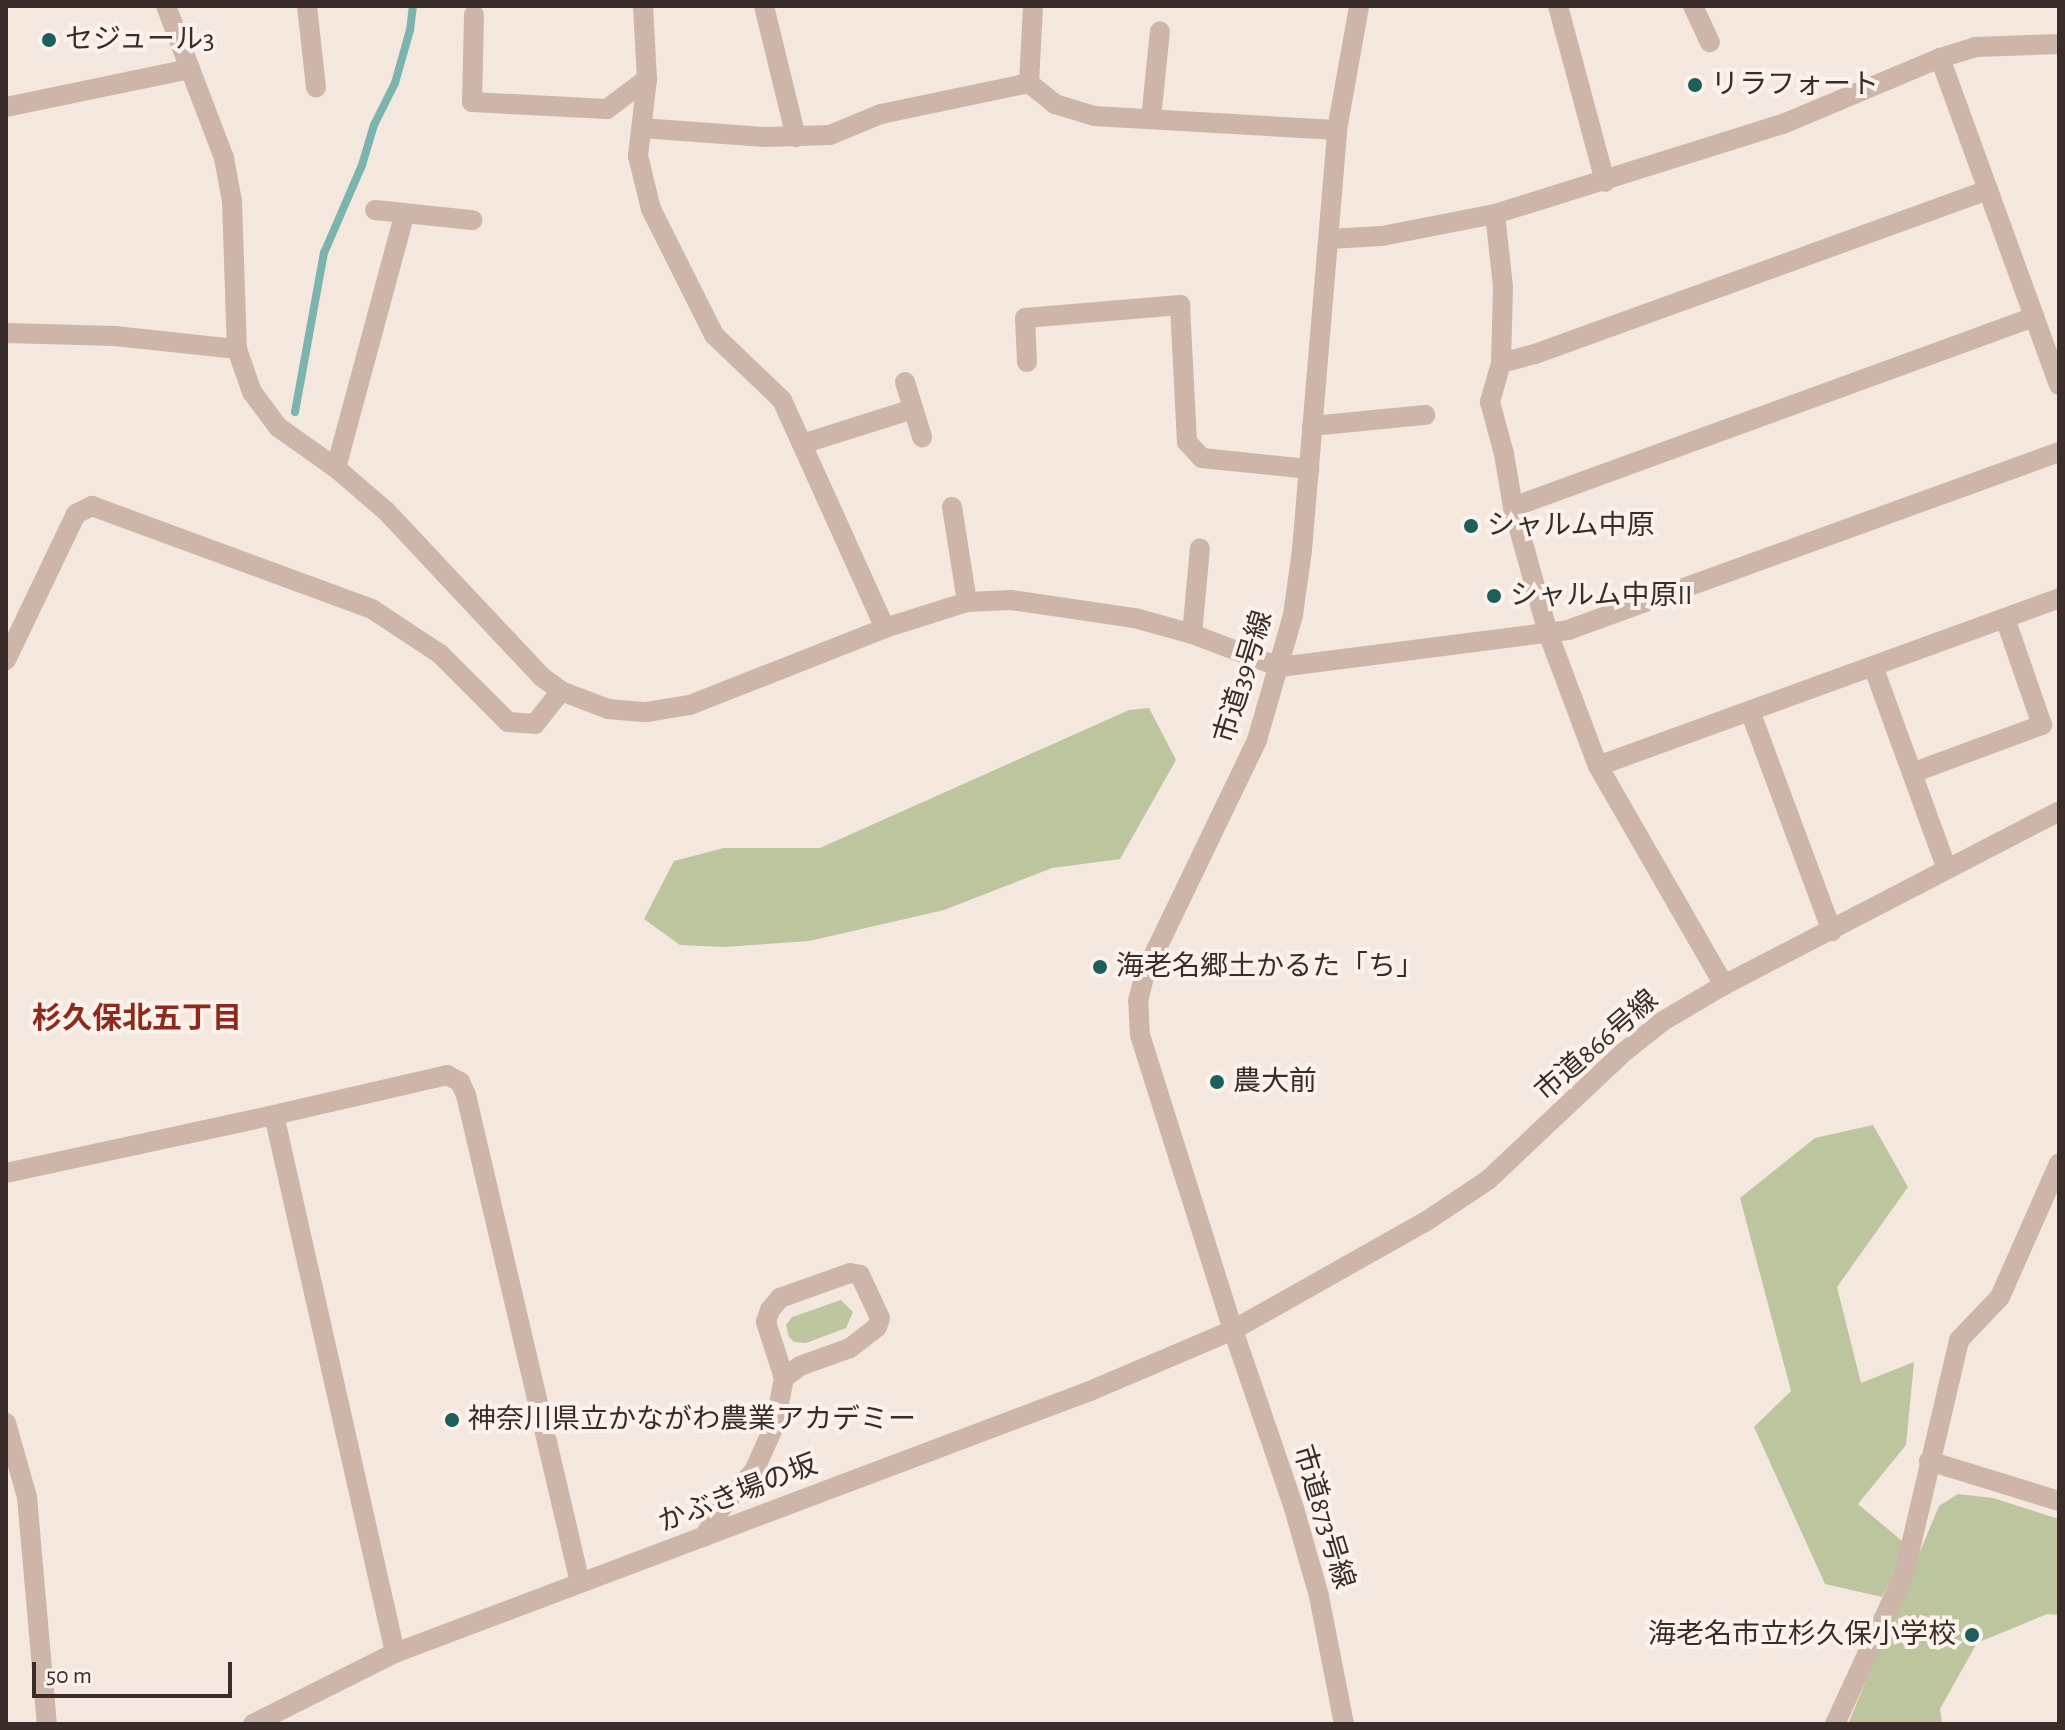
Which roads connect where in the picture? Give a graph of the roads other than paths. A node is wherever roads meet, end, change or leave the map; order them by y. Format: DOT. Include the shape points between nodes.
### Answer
graph roads {
  1 [pos="166,6"];
  2 [pos="307,6"];
  3 [pos="643,6"];
  4 [pos="764,6"];
  5 [pos="1033,6"];
  6 [pos="1359,6"];
  7 [pos="1558,6"];
  8 [pos="1693,6"];
  9 [pos="474,15"];
  10 [pos="1160,31"];
  11 [pos="1710,42"];
  12 [pos="2059,44"];
  13 [pos="1940,58"];
  14 [pos="190,69"];
  15 [pos="647,79"];
  16 [pos="1029,83"];
  17 [pos="316,88"];
  18 [pos="6,107"];
  19 [pos="1151,119"];
  20 [pos="642,128"];
  21 [pos="1337,130"];
  22 [pos="796,137"];
  23 [pos="1605,182"];
  24 [pos="1988,190"];
  25 [pos="375,210"];
  26 [pos="405,213"];
  27 [pos="1495,214"];
  28 [pos="472,220"];
  29 [pos="1329,239"];
  30 [pos="2034,317"];
  31 [pos="6,333"];
  32 [pos="237,349"];
  33 [pos="1027,362"];
  34 [pos="1501,363"];
  35 [pos="905,382"];
  36 [pos="2059,385"];
  37 [pos="913,409"];
  38 [pos="1425,415"];
  39 [pos="1312,426"];
  40 [pos="922,437"];
  41 [pos="802,444"];
  42 [pos="2059,452"];
  43 [pos="336,468"];
  44 [pos="1309,469"];
  45 [pos="952,507"];
  46 [pos="1513,507"];
  47 [pos="1200,548"];
  48 [pos="2059,598"];
  49 [pos="967,602"];
  50 [pos="2005,618"];
  51 [pos="885,628"];
  52 [pos="1548,633"];
  53 [pos="1192,634"];
  54 [pos="6,660"];
  55 [pos="1873,666"];
  56 [pos="1280,667"];
  57 [pos="561,691"];
  58 [pos="1750,711"];
  59 [pos="1598,766"];
  60 [pos="1912,773"];
  61 [pos="2059,811"];
  62 [pos="1947,869"];
  63 [pos="1832,931"];
  64 [pos="1724,985"];
  65 [pos="274,1115"];
  66 [pos="2059,1163"];
  67 [pos="6,1173"];
  68 [pos="1233,1330"];
  69 [pos="784,1378"];
  70 [pos="6,1423"];
  71 [pos="1929,1461"];
  72 [pos="2059,1501"];
  73 [pos="704,1537"];
  74 [pos="580,1583"];
  75 [pos="395,1653"];
  76 [pos="47,1724"];
  77 [pos="253,1724"];
  78 [pos="1344,1724"];
  79 [pos="1835,1724"];
  1 -- 14 [label="street"];
  2 -- 17 [label="street"];
  3 -- 15 [label="street"];
  4 -- 22 [label="street"];
  5 -- 16 [label="street"];
  6 -- 21 [label="street, 市道39号線"];
  7 -- 23 [label="street"];
  8 -- 11 [label="street"];
  9 -- 15 [label="street" via="472,102 607,109"];
  10 -- 19 [label="street"];
  12 -- 13 [label="street" via="1976,47"];
  13 -- 23 [label="street" via="1783,124"];
  13 -- 24 [label="street"];
  14 -- 18 [label="street"];
  14 -- 32 [label="street" via="213,122 232,201"];
  15 -- 20 [label="street"];
  16 -- 19 [label="street" via="1073,111"];
  16 -- 22 [label="street" via="881,114 830,135"];
  19 -- 21 [label="street"];
  20 -- 22 [label="street"];
  20 -- 41 [label="street" via="638,156 651,209 687,284 714,335 782,400"];
  21 -- 29 [label="street, 市道39号線"];
  23 -- 27 [label="street"];
  24 -- 30 [label="street"];
  24 -- 34 [label="street"];
  25 -- 26 [label="street"];
  26 -- 28 [label="street"];
  26 -- 43 [label="street"];
  27 -- 29 [label="street" via="1382,236"];
  27 -- 34 [label="street" via="1503,287"];
  29 -- 39 [label="street, 市道39号線"];
  30 -- 36 [label="street"];
  30 -- 46 [label="street"];
  31 -- 32 [label="street" via="115,336"];
  32 -- 43 [label="street" via="252,392 278,427"];
  33 -- 44 [label="street" via="1025,318 1180,305 1187,442 1202,458"];
  34 -- 46 [label="street" via="1490,402"];
  35 -- 37 [label="street"];
  37 -- 40 [label="street"];
  37 -- 41 [label="street"];
  38 -- 39 [label="street"];
  39 -- 44 [label="street, 市道39号線"];
  41 -- 51 [label="street"];
  42 -- 52 [label="street"];
  43 -- 57 [label="street" via="386,511"];
  44 -- 56 [label="street, 市道39号線" via="1293,615"];
  45 -- 49 [label="street"];
  46 -- 52 [label="street"];
  47 -- 53 [label="street"];
  48 -- 50 [label="street"];
  49 -- 51 [label="street"];
  49 -- 53 [label="street" via="1011,600 1135,618"];
  50 -- 55 [label="street"];
  50 -- 60 [label="street" via="2042,725"];
  51 -- 57 [label="street" via="690,705 646,712 608,709"];
  52 -- 56 [label="street"];
  52 -- 59 [label="street"];
  53 -- 56 [label="street"];
  54 -- 57 [label="street" via="76,514 92,506 372,609 440,654 508,722 535,724"];
  55 -- 58 [label="street"];
  55 -- 60 [label="street"];
  56 -- 68 [label="street, 市道39号線" via="1257,740 1145,973 1138,1001 1140,1035"];
  58 -- 59 [label="street"];
  58 -- 63 [label="street"];
  59 -- 64 [label="street"];
  60 -- 62 [label="street"];
  61 -- 62 [label="street, 市道866号線"];
  62 -- 63 [label="street, 市道866号線"];
  63 -- 64 [label="street, 市道866号線"];
  64 -- 68 [label="street, 市道866号線" via="1663,1021 1624,1052 1488,1180 1425,1222"];
  65 -- 67 [label="street"];
  65 -- 74 [label="street" via="447,1075 460,1082"];
  65 -- 75 [label="street"];
  66 -- 71 [label="street" via="2000,1297 1959,1340"];
  68 -- 73 [label="street, かぶき場の坂" via="1090,1391"];
  68 -- 78 [label="street, 市道873号線" via="1315,1581"];
  69 -- 69 [label="street" via="766,1322 770,1310 780,1298 850,1273 860,1275 880,1318 877,1327 850,1348 800,1366"];
  69 -- 73 [label="street" via="775,1424 754,1471"];
  70 -- 76 [label="street" via="27,1497"];
  71 -- 72 [label="street"];
  71 -- 79 [label="street" via="1904,1575"];
  73 -- 74 [label="street, かぶき場の坂"];
  74 -- 75 [label="street, かぶき場の坂"];
  75 -- 77 [label="street, かぶき場の坂"];
}
